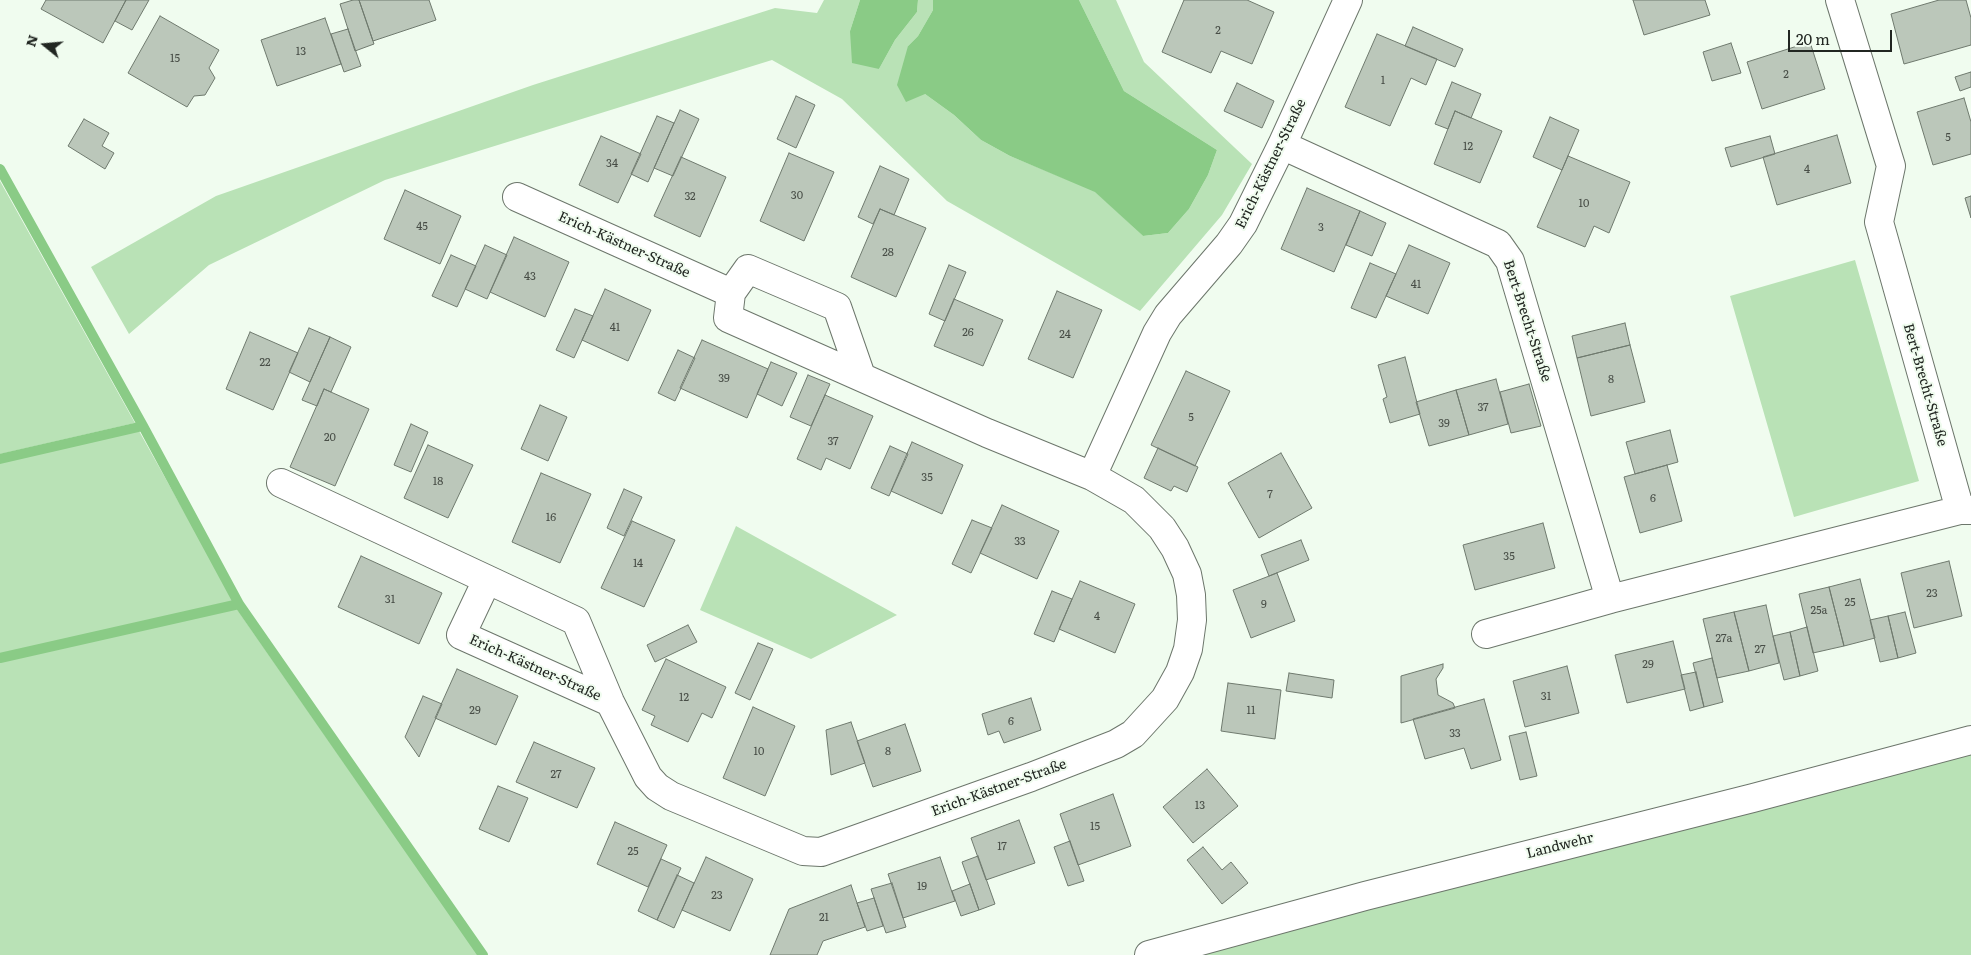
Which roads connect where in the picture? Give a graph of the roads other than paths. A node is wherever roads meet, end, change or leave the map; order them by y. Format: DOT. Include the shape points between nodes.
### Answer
graph roads {
  1 [pos="1348,0"];
  2 [pos="1840,0"];
  3 [pos="1282,145"];
  4 [pos="517,197"];
  5 [pos="731,293"];
  6 [pos="861,376"];
  7 [pos="1092,476"];
  8 [pos="280,483"];
  9 [pos="1965,510"];
  10 [pos="487,580"];
  11 [pos="1610,600"];
  12 [pos="1486,634"];
  13 [pos="610,702"];
  14 [pos="1971,740"];
  15 [pos="1149,955"];
  1 -- 3 [label="street, Erich-Kästner-Straße"];
  2 -- 9 [label="street, Bert-Brecht-Straße" via="1891,166 1879,222"];
  3 -- 7 [label="street, Erich-Kästner-Straße" via="1243,224 1168,315 1157,333"];
  3 -- 11 [label="street, Bert-Brecht-Straße" via="1498,244 1506,255 1528,319"];
  4 -- 5 [label="street, Erich-Kästner-Straße"];
  5 -- 6 [label="street, Erich-Kästner-Straße" via="728,318"];
  5 -- 6 [label="street, Erich-Kästner-Straße" via="748,269 837,307"];
  6 -- 7 [label="street, Erich-Kästner-Straße"];
  7 -- 13 [label="street, Erich-Kästner-Straße" via="1134,500 1162,528 1187,574 1191,595 1188,649 1180,672 1151,716 1133,734 1116,744 821,852 803,851 671,796 657,787 648,777"];
  8 -- 10 [label="street, Erich-Kästner-Straße"];
  9 -- 11 [label="street, Bert-Brecht-Straße"];
  10 -- 13 [label="street, Erich-Kästner-Straße" via="576,621"];
  10 -- 13 [label="street, Erich-Kästner-Straße" via="461,635"];
  11 -- 12 [label="street, Bert-Brecht-Straße"];
  14 -- 15 [label="street, Landwehr"];
}
